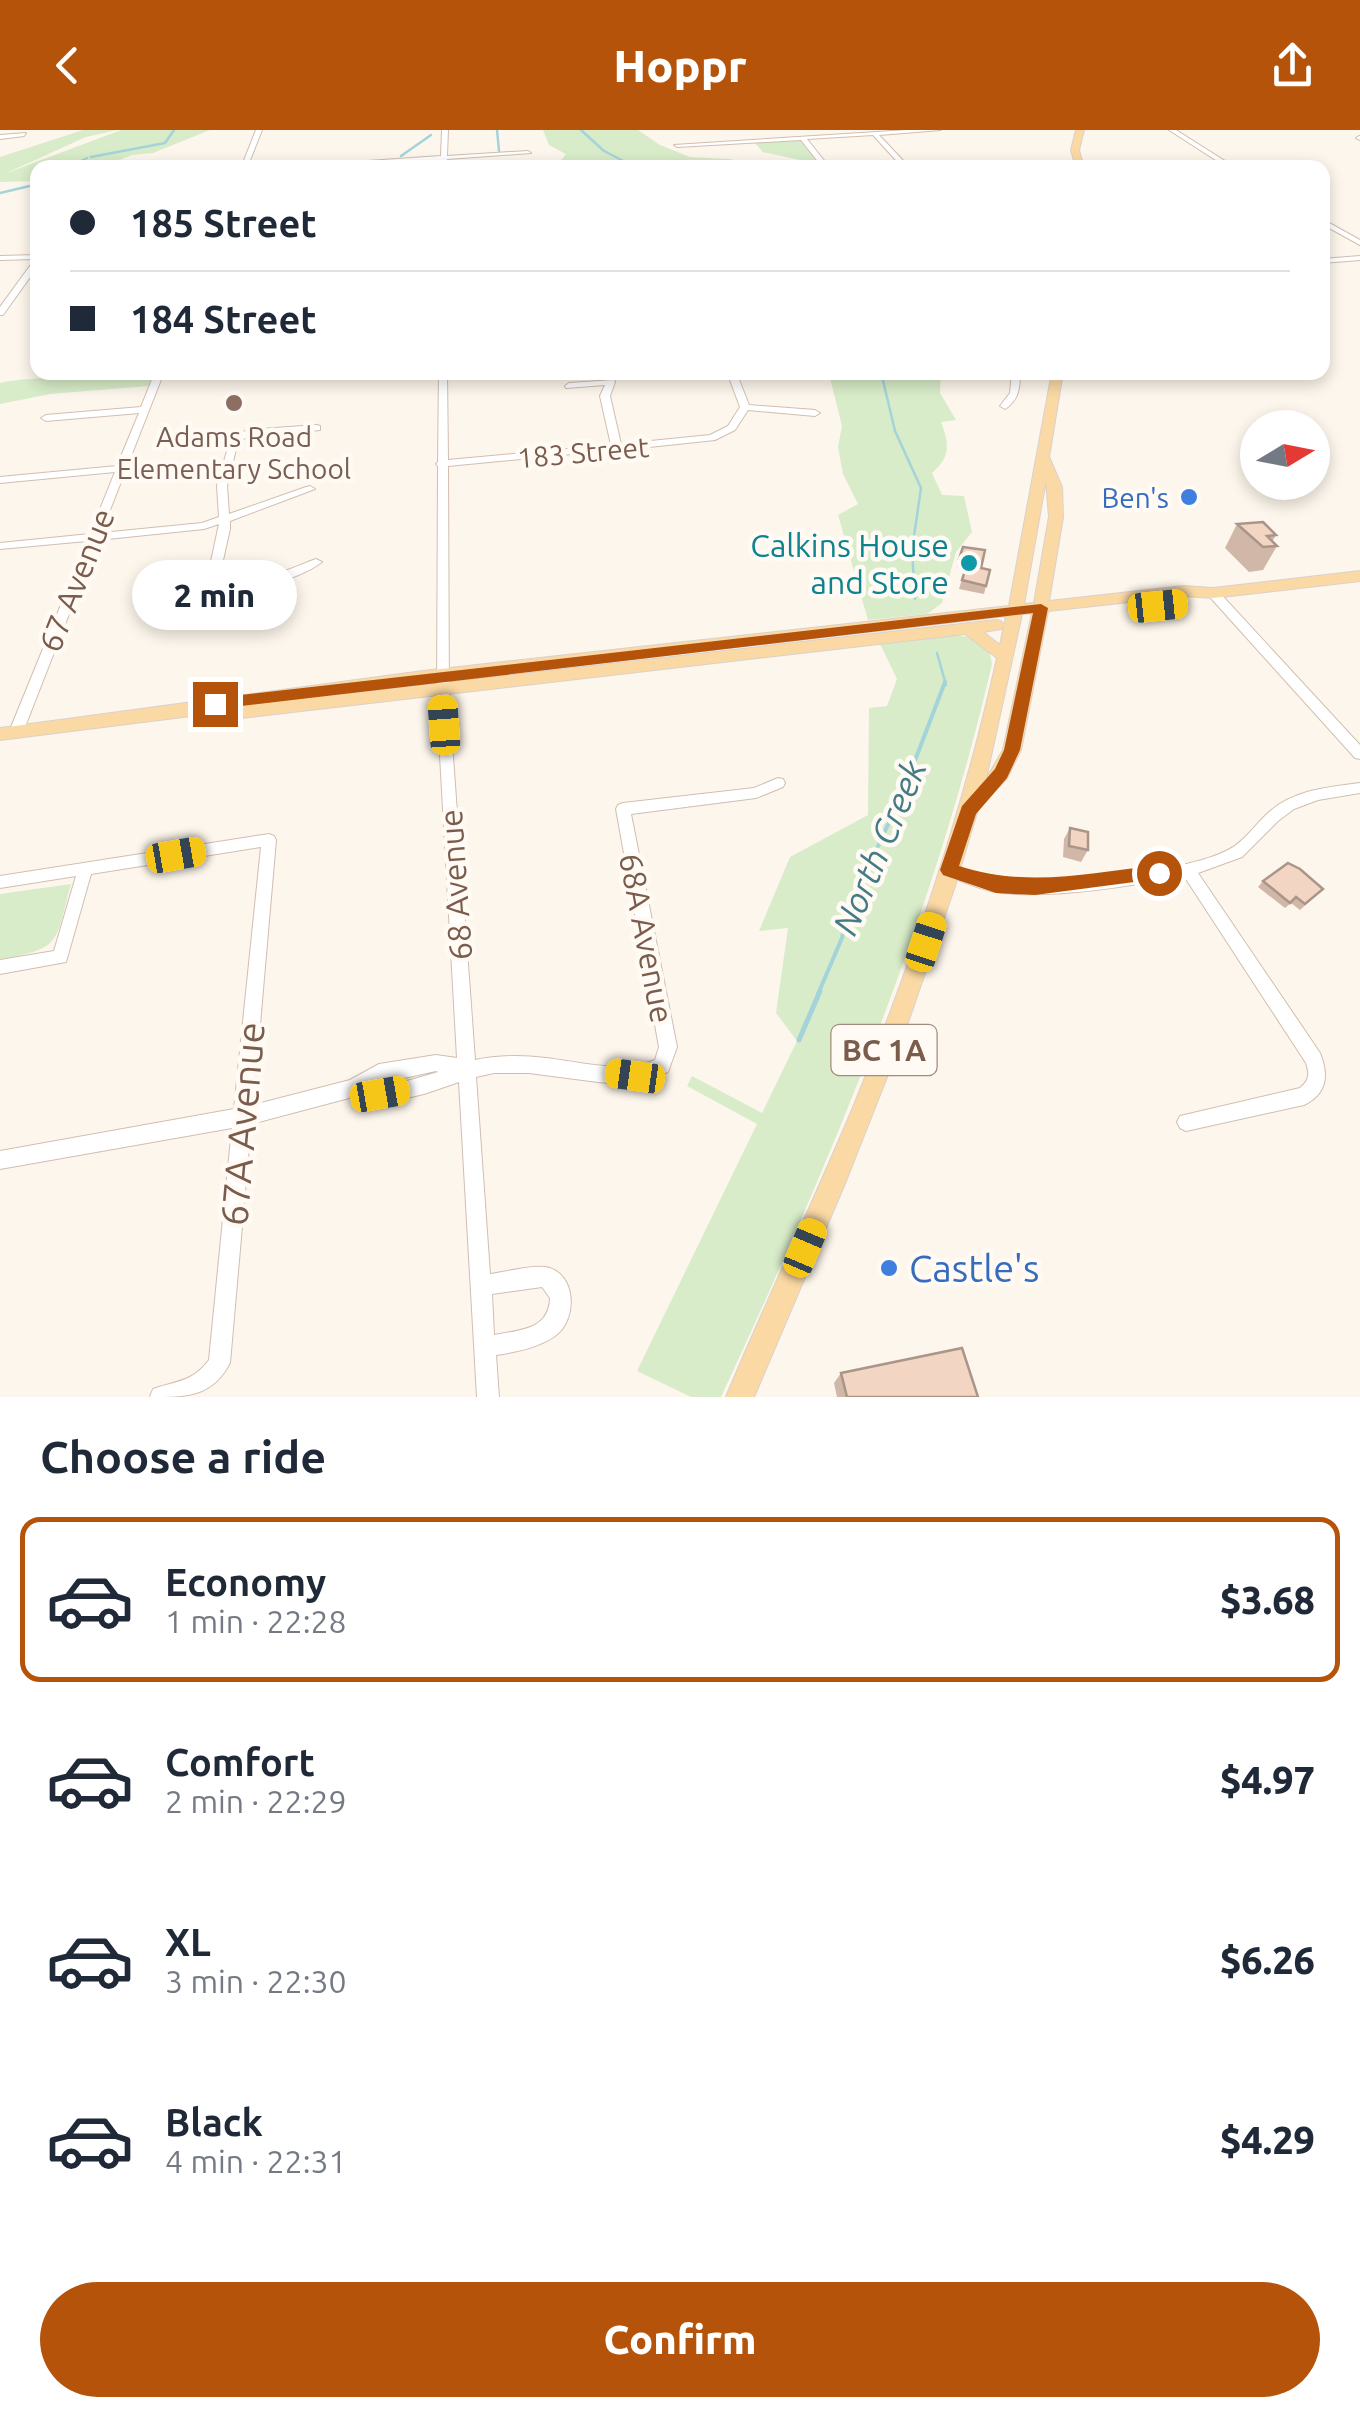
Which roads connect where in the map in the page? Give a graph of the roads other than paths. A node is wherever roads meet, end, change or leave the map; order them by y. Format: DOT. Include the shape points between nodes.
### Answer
graph roads {
  1 [pos="259,130"];
  2 [pos="444,130"];
  3 [pos="754,130"];
  4 [pos="930,130"];
  5 [pos="938,130"];
  6 [pos="1080,130"];
  7 [pos="1172,130"];
  8 [pos="24,134"];
  9 [pos="875,134"];
  10 [pos="0,136"];
  11 [pos="803,138"];
  12 [pos="760,140"];
  13 [pos="677,145"];
  14 [pos="528,153"];
  15 [pos="444,158"];
  16 [pos="247,160"];
  17 [pos="410,160"];
  18 [pos="821,160"];
  19 [pos="899,160"];
  20 [pos="1078,160"];
  21 [pos="1221,160"];
  22 [pos="1330,226"];
  23 [pos="1360,243"];
  24 [pos="0,258"];
  25 [pos="30,258"];
  26 [pos="1360,258"];
  27 [pos="1330,260"];
  28 [pos="30,269"];
  29 [pos="0,312"];
  30 [pos="157,380"];
  31 [pos="443,380"];
  32 [pos="735,380"];
  33 [pos="1016,380"];
  34 [pos="1057,380"];
  35 [pos="569,386"];
  36 [pos="1006,406"];
  37 [pos="744,407"];
  38 [pos="144,410"];
  39 [pos="816,413"];
  40 [pos="46,418"];
  41 [pos="317,428"];
  42 [pos="617,449"];
  43 [pos="1043,456"];
  44 [pos="441,464"];
  45 [pos="120,469"];
  46 [pos="0,480"];
  47 [pos="310,489"];
  48 [pos="224,520"];
  49 [pos="94,536"];
  50 [pos="0,546"];
  51 [pos="316,562"];
  52 [pos="1360,576"];
  53 [pos="1046,579"];
  54 [pos="213,580"];
  55 [pos="1214,593"];
  56 [pos="1091,603"];
  57 [pos="1040,614"];
  58 [pos="1013,617"];
  59 [pos="968,628"];
  60 [pos="708,644"];
  61 [pos="1006,658"];
  62 [pos="687,660"];
  63 [pos="443,682"];
  64 [pos="8,733"];
  65 [pos="1360,754"];
  66 [pos="778,783"];
  67 [pos="1360,788"];
  68 [pos="968,811"];
  69 [pos="1187,868"];
  70 [pos="86,870"];
  71 [pos="949,870"];
  72 [pos="0,882"];
  73 [pos="0,966"];
  74 [pos="468,1068"];
  75 [pos="243,1117"];
  76 [pos="1186,1122"];
  77 [pos="0,1160"];
  78 [pos="482,1286"];
  79 [pos="486,1346"];
  80 [pos="193,1394"];
  81 [pos="160,1397"];
  82 [pos="488,1397"];
  83 [pos="740,1397"];
  1 -- 16 [label="street"];
  2 -- 15 [label="street"];
  3 -- 12 [label="street"];
  4 -- 5 [label="street"];
  4 -- 9 [label="street"];
  6 -- 20 [label="main road"];
  7 -- 21 [label="street"];
  8 -- 10 [label="street"];
  9 -- 11 [label="street"];
  9 -- 19 [label="street"];
  11 -- 12 [label="street"];
  11 -- 18 [label="street"];
  12 -- 13 [label="street"];
  14 -- 15 [label="street"];
  15 -- 17 [label="street"];
  22 -- 23 [label="street"];
  24 -- 25 [label="street"];
  26 -- 27 [label="street"];
  28 -- 29 [label="street"];
  30 -- 38 [label="street, 67 Avenue"];
  31 -- 44 [label="street, 68 Avenue"];
  32 -- 37 [label="street"];
  33 -- 36 [label="street"];
  34 -- 43 [label="main road, BC 1A"];
  35 -- 42 [label="street" via="611,382 605,396"];
  37 -- 39 [label="street"];
  37 -- 42 [label="street, 183 Street" via="723,434"];
  38 -- 40 [label="street"];
  38 -- 45 [label="street, 67 Avenue"];
  41 -- 48 [label="street" via="248,432 234,439 222,486"];
  42 -- 44 [label="street, 183 Street"];
  43 -- 53 [label="main road" via="1055,487 1056,517"];
  43 -- 58 [label="main road, BC 1A"];
  44 -- 63 [label="street, 68 Avenue"];
  45 -- 46 [label="street"];
  45 -- 49 [label="street, 67 Avenue"];
  47 -- 48 [label="street"];
  48 -- 49 [label="street"];
  48 -- 54 [label="street"];
  49 -- 50 [label="street"];
  49 -- 64 [label="street, 67 Avenue"];
  51 -- 54 [label="street" via="263,581"];
  52 -- 55 [label="main road"];
  53 -- 56 [label="main road"];
  53 -- 57 [label="main road"];
  55 -- 56 [label="main road"];
  55 -- 57 [label="main road" via="1194,602"];
  55 -- 65 [label="street"];
  56 -- 57 [label="main road"];
  57 -- 58 [label="main road"];
  57 -- 68 [label="main road" via="1012,750"];
  58 -- 59 [label="main road"];
  58 -- 60 [label="main road"];
  58 -- 61 [label="main road, BC 1A"];
  59 -- 61 [label="main road"];
  59 -- 62 [label="main road"];
  60 -- 62 [label="main road"];
  60 -- 63 [label="main road"];
  61 -- 68 [label="main road, BC 1A"];
  62 -- 63 [label="main road"];
  63 -- 64 [label="main road" via="224,714"];
  63 -- 74 [label="street, 68 Avenue"];
  66 -- 74 [label="street, 68A Avenue" via="756,793 623,809 668,1046 662,1066 635,1076 541,1064"];
  67 -- 69 [label="street" via="1296,802 1245,848"];
  68 -- 71 [label="main road, BC 1A"];
  69 -- 71 [label="street" via="1035,888 996,886"];
  69 -- 76 [label="street" via="1319,1076 1304,1096"];
  70 -- 72 [label="street"];
  70 -- 73 [label="street" via="60,957"];
  70 -- 75 [label="street, 67A Avenue" via="269,840"];
  71 -- 83 [label="main road, BC 1A" via="836,1176"];
  74 -- 75 [label="street" via="438,1084 367,1094 353,1088"];
  74 -- 78 [label="street, 68 Avenue"];
  75 -- 77 [label="street"];
  75 -- 80 [label="street, 67A Avenue" via="219,1363"];
  78 -- 79 [label="street, 68 Avenue"];
  78 -- 79 [label="street" via="544,1277 557,1287 562,1306 547,1332"];
  79 -- 82 [label="street, 68 Avenue"];
  80 -- 81 [label="street"];
}
